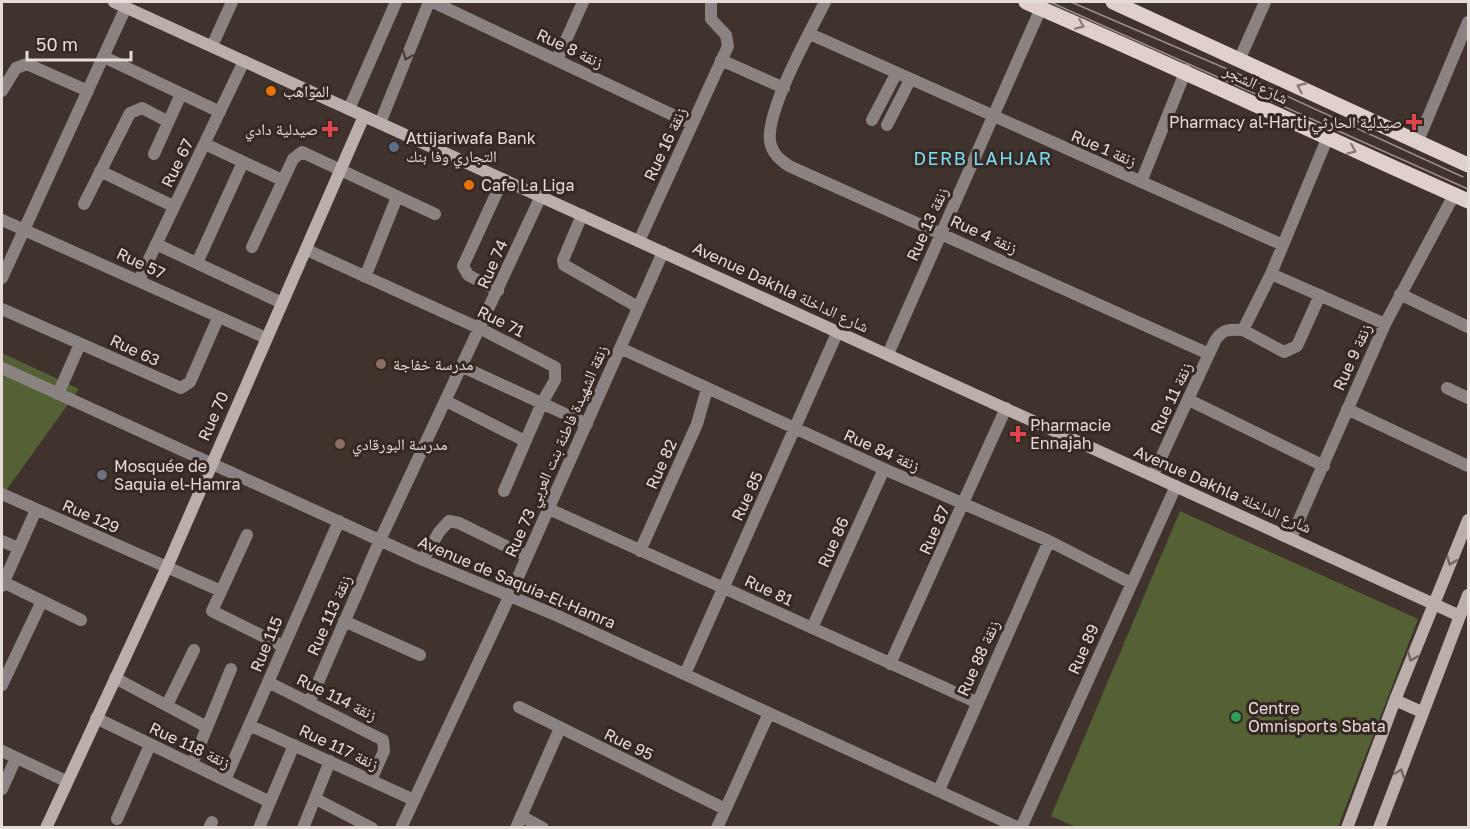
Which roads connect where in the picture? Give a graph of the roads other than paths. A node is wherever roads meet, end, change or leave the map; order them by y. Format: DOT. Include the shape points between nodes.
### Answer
graph roads {
  1 [pos="114,2"];
  2 [pos="232,2"];
  3 [pos="396,2"];
  4 [pos="431,2"];
  5 [pos="583,2"];
  6 [pos="711,2"];
  7 [pos="825,2"];
  8 [pos="1026,2"];
  9 [pos="1113,2"];
  10 [pos="1265,2"];
  11 [pos="126,7"];
  12 [pos="1041,8"];
  13 [pos="1468,22"];
  14 [pos="810,34"];
  15 [pos="212,46"];
  16 [pos="105,57"];
  17 [pos="1240,58"];
  18 [pos="557,60"];
  19 [pos="721,60"];
  20 [pos="244,61"];
  21 [pos="1186,70"];
  22 [pos="896,74"];
  23 [pos="910,80"];
  24 [pos="784,88"];
  25 [pos="2,91"];
  26 [pos="88,91"];
  27 [pos="181,94"];
  28 [pos="349,109"];
  29 [pos="220,112"];
  30 [pos="364,116"];
  31 [pos="994,118"];
  32 [pos="872,120"];
  33 [pos="167,122"];
  34 [pos="380,123"];
  35 [pos="692,124"];
  36 [pos="887,124"];
  37 [pos="1327,139"];
  38 [pos="1418,141"];
  39 [pos="205,144"];
  40 [pos="154,154"];
  41 [pos="243,162"];
  42 [pos="1468,165"];
  43 [pos="100,171"];
  44 [pos="342,171"];
  45 [pos="503,179"];
  46 [pos="282,180"];
  47 [pos="1141,182"];
  48 [pos="1454,195"];
  49 [pos="541,196"];
  50 [pos="397,197"];
  51 [pos="1468,201"];
  52 [pos="84,204"];
  53 [pos="173,206"];
  54 [pos="435,214"];
  55 [pos="582,215"];
  56 [pos="2,220"];
  57 [pos="24,229"];
  58 [pos="941,233"];
  59 [pos="639,241"];
  60 [pos="156,244"];
  61 [pos="1282,245"];
  62 [pos="252,247"];
  63 [pos="307,250"];
  64 [pos="663,252"];
  65 [pos="196,263"];
  66 [pos="1271,274"];
  67 [pos="365,277"];
  68 [pos="2,278"];
  69 [pos="139,280"];
  70 [pos="498,291"];
  71 [pos="1400,294"];
  72 [pos="1320,296"];
  73 [pos="282,303"];
  74 [pos="638,307"];
  75 [pos="2,309"];
  76 [pos="218,318"];
  77 [pos="1385,324"];
  78 [pos="1468,327"];
  79 [pos="481,329"];
  80 [pos="1243,330"];
  81 [pos="838,332"];
  82 [pos="266,338"];
  83 [pos="80,344"];
  84 [pos="620,348"];
  85 [pos="888,354"];
  86 [pos="1209,354"];
  87 [pos="463,367"];
  88 [pos="2,368"];
  89 [pos="1447,388"];
  90 [pos="708,389"];
  91 [pos="58,394"];
  92 [pos="1468,398"];
  93 [pos="1189,400"];
  94 [pos="447,401"];
  95 [pos="542,404"];
  96 [pos="1006,408"];
  97 [pos="1347,409"];
  98 [pos="587,424"];
  99 [pos="796,430"];
  100 [pos="525,441"];
  101 [pos="210,464"];
  102 [pos="1324,466"];
  103 [pos="1468,466"];
  104 [pos="884,469"];
  105 [pos="1153,475"];
  106 [pos="1176,486"];
  107 [pos="504,491"];
  108 [pos="2,494"];
  109 [pos="963,503"];
  110 [pos="549,508"];
  111 [pos="36,510"];
  112 [pos="1468,520"];
  113 [pos="339,521"];
  114 [pos="247,535"];
  115 [pos="1291,538"];
  116 [pos="380,540"];
  117 [pos="2,541"];
  118 [pos="1049,541"];
  119 [pos="18,548"];
  120 [pos="640,551"];
  121 [pos="526,556"];
  122 [pos="423,560"];
  123 [pos="167,567"];
  124 [pos="1131,583"];
  125 [pos="2,584"];
  126 [pos="724,587"];
  127 [pos="220,591"];
  128 [pos="1468,595"];
  129 [pos="510,596"];
  130 [pos="42,601"];
  131 [pos="1433,603"];
  132 [pos="1460,616"];
  133 [pos="81,620"];
  134 [pos="344,621"];
  135 [pos="812,628"];
  136 [pos="283,645"];
  137 [pos="194,650"];
  138 [pos="420,656"];
  139 [pos="890,664"];
  140 [pos="231,669"];
  141 [pos="685,674"];
  142 [pos="115,678"];
  143 [pos="268,682"];
  144 [pos="2,685"];
  145 [pos="1395,700"];
  146 [pos="309,702"];
  147 [pos="976,702"];
  148 [pos="167,705"];
  149 [pos="519,707"];
  150 [pos="1422,712"];
  151 [pos="769,713"];
  152 [pos="96,718"];
  153 [pos="249,725"];
  154 [pos="207,727"];
  155 [pos="560,728"];
  156 [pos="150,745"];
  157 [pos="294,745"];
  158 [pos="2,751"];
  159 [pos="16,758"];
  160 [pos="330,761"];
  161 [pos="192,764"];
  162 [pos="225,780"];
  163 [pos="371,780"];
  164 [pos="66,781"];
  165 [pos="2,789"];
  166 [pos="939,790"];
  167 [pos="316,799"];
  168 [pos="414,800"];
  169 [pos="270,802"];
  170 [pos="725,809"];
  171 [pos="117,819"];
  172 [pos="519,822"];
  173 [pos="46,828"];
  174 [pos="259,828"];
  175 [pos="303,828"];
  176 [pos="372,828"];
  177 [pos="401,828"];
  178 [pos="543,828"];
  179 [pos="717,828"];
  180 [pos="1020,828"];
  181 [pos="1347,828"];
  182 [pos="1379,828"];
  1 -- 11 [label="street, Avenue Dakhla شارع الداخلة"];
  2 -- 15 [label="street"];
  3 -- 28 [label="street"];
  4 -- 18 [label="street, Rue 8 زنقة"];
  4 -- 34 [label="street, one-way"];
  5 -- 18 [label="street"];
  6 -- 19 [label="street" via="712,23 728,40"];
  7 -- 14 [label="street"];
  8 -- 12 [label="main road, شارع الشجر"];
  9 -- 17 [label="main road, شارع الشجر"];
  10 -- 17 [label="street"];
  11 -- 15 [label="street, Avenue Dakhla شارع الداخلة"];
  11 -- 16 [label="street"];
  12 -- 21 [label="main road, شارع الشجر, one-way"];
  12 -- 31 [label="street, Rue 13 زنقة"];
  13 -- 38 [label="street"];
  14 -- 22 [label="street, Rue 1 زنقة"];
  14 -- 24 [label="street"];
  15 -- 20 [label="street, Avenue Dakhla شارع الداخلة"];
  16 -- 26 [label="street"];
  16 -- 27 [label="street"];
  38 -- 17 [label="main road, شارع الشجر, one-way"];
  18 -- 35 [label="street, Rue 8 زنقة"];
  19 -- 24 [label="street"];
  19 -- 35 [label="street, Rue 16 زنقة"];
  20 -- 28 [label="street, Avenue Dakhla شارع الداخلة"];
  20 -- 29 [label="street, Rue 67"];
  21 -- 37 [label="main road, شارع الشجر"];
  21 -- 47 [label="street"];
  22 -- 23 [label="street, Rue 1 زنقة"];
  22 -- 32 [label="street"];
  23 -- 31 [label="street, Rue 1 زنقة"];
  23 -- 36 [label="street"];
  24 -- 58 [label="street, Rue 4 زنقة" via="770,126 772,150 789,166"];
  25 -- 26 [label="street" via="16,68 27,64"];
  26 -- 57 [label="street"];
  27 -- 29 [label="street"];
  27 -- 33 [label="street"];
  28 -- 30 [label="street, Avenue Dakhla شارع الداخلة"];
  29 -- 39 [label="street, Rue 67"];
  30 -- 34 [label="street, Avenue Dakhla شارع الداخلة"];
  30 -- 44 [label="street, Rue 70"];
  31 -- 47 [label="street, Rue 1 زنقة"];
  31 -- 58 [label="street, Rue 13 زنقة"];
  33 -- 40 [label="street"];
  33 -- 43 [label="street" via="142,108 130,113"];
  34 -- 45 [label="street, Avenue Dakhla شارع الداخلة"];
  35 -- 59 [label="street, Rue 16 زنقة"];
  37 -- 48 [label="main road, شارع الشجر, one-way"];
  37 -- 61 [label="street"];
  38 -- 42 [label="main road, شارع الشجر"];
  39 -- 41 [label="street"];
  39 -- 53 [label="street, Rue 67"];
  41 -- 46 [label="street"];
  41 -- 65 [label="street"];
  43 -- 52 [label="street"];
  43 -- 53 [label="street"];
  44 -- 46 [label="street" via="302,152 293,159"];
  44 -- 50 [label="street"];
  44 -- 63 [label="street, Rue 70"];
  45 -- 49 [label="street, Avenue Dakhla شارع الداخلة"];
  45 -- 70 [label="street" via="463,266 468,276"];
  46 -- 62 [label="street"];
  47 -- 61 [label="street, Rue 1 زنقة"];
  48 -- 51 [label="main road, شارع الشجر"];
  48 -- 71 [label="street, Rue 9 زنقة"];
  49 -- 55 [label="street, Avenue Dakhla شارع الداخلة"];
  49 -- 70 [label="street, Rue 74"];
  50 -- 54 [label="street"];
  50 -- 67 [label="street"];
  53 -- 60 [label="street, Rue 67"];
  55 -- 59 [label="street, Avenue Dakhla شارع الداخلة"];
  55 -- 74 [label="street" via="563,260 569,270"];
  56 -- 57 [label="street, Rue 57"];
  57 -- 68 [label="street"];
  57 -- 69 [label="street, Rue 57"];
  58 -- 85 [label="street, Rue 13 زنقة"];
  58 -- 86 [label="street, Rue 4 زنقة"];
  59 -- 64 [label="street, Avenue Dakhla شارع الداخلة"];
  60 -- 65 [label="street"];
  60 -- 69 [label="street, Rue 67"];
  61 -- 66 [label="street"];
  63 -- 67 [label="street, Rue 71"];
  63 -- 73 [label="street, Rue 70"];
  64 -- 74 [label="street, Rue 73 زنقة الشهيدة فاطنة بنت العربي"];
  64 -- 81 [label="street, Avenue Dakhla شارع الداخلة"];
  65 -- 73 [label="street"];
  66 -- 72 [label="street"];
  66 -- 80 [label="street"];
  67 -- 79 [label="street, Rue 71"];
  69 -- 76 [label="street, Rue 57"];
  70 -- 79 [label="street, Rue 74"];
  71 -- 77 [label="street, Rue 9 زنقة"];
  71 -- 78 [label="street"];
  72 -- 77 [label="street"];
  72 -- 80 [label="street" via="1291,351 1284,352"];
  73 -- 82 [label="street, Rue 70"];
  74 -- 84 [label="street, Rue 73 زنقة الشهيدة فاطنة بنت العربي"];
  75 -- 83 [label="street, Rue 63"];
  76 -- 82 [label="street, Rue 57"];
  76 -- 83 [label="street, Rue 63" via="190,382 181,388"];
  77 -- 97 [label="street, Rue 9 زنقة"];
  79 -- 87 [label="street, Rue 74"];
  79 -- 95 [label="street, Rue 71" via="555,367 555,380"];
  80 -- 86 [label="street, Rue 11 زنقة" via="1228,329 1219,334"];
  81 -- 85 [label="street, Avenue Dakhla شارع الداخلة"];
  81 -- 99 [label="street, Rue 85"];
  82 -- 101 [label="street, Rue 70"];
  83 -- 91 [label="street"];
  84 -- 90 [label="street, Rue 84 زنقة"];
  84 -- 98 [label="street, Rue 73 زنقة الشهيدة فاطنة بنت العربي"];
  85 -- 96 [label="street, Avenue Dakhla شارع الداخلة"];
  86 -- 93 [label="street, Rue 11 زنقة"];
  87 -- 94 [label="street, Rue 74"];
  87 -- 95 [label="street"];
  88 -- 91 [label="street, Avenue de Saquia-El-Hamra"];
  89 -- 92 [label="street"];
  90 -- 99 [label="street, Rue 84 زنقة"];
  90 -- 120 [label="street, Rue 82" via="697,424"];
  91 -- 101 [label="street, Avenue de Saquia-El-Hamra"];
  93 -- 102 [label="street"];
  93 -- 105 [label="street, Rue 11 زنقة"];
  94 -- 100 [label="street"];
  94 -- 116 [label="street, Rue 74"];
  95 -- 98 [label="street"];
  95 -- 100 [label="street, Rue 71"];
  96 -- 105 [label="street, Avenue Dakhla شارع الداخلة"];
  96 -- 109 [label="street, Rue 87"];
  97 -- 102 [label="street, Rue 9 زنقة"];
  97 -- 103 [label="street"];
  98 -- 110 [label="street, Rue 73 زنقة الشهيدة فاطنة بنت العربي"];
  99 -- 104 [label="street, Rue 84 زنقة"];
  99 -- 126 [label="street, Rue 85"];
  100 -- 107 [label="street, Rue 71"];
  101 -- 113 [label="street, Avenue de Saquia-El-Hamra"];
  101 -- 123 [label="street, Rue 70"];
  102 -- 115 [label="street, Rue 9 زنقة"];
  104 -- 109 [label="street, Rue 84 زنقة"];
  104 -- 135 [label="street, Rue 86"];
  105 -- 106 [label="street, Avenue Dakhla شارع الداخلة"];
  106 -- 115 [label="street, Avenue Dakhla شارع الداخلة"];
  106 -- 124 [label="street, Rue 89"];
  108 -- 111 [label="street, Rue 129"];
  109 -- 118 [label="street, Rue 84 زنقة"];
  109 -- 139 [label="street, Rue 87"];
  110 -- 120 [label="street, Rue 81"];
  110 -- 121 [label="street, Rue 73 زنقة الشهيدة فاطنة بنت العربي"];
  111 -- 119 [label="street"];
  111 -- 123 [label="street, Rue 129"];
  112 -- 131 [label="street, one-way"];
  113 -- 116 [label="street, Avenue de Saquia-El-Hamra"];
  113 -- 136 [label="street, Rue 115"];
  114 -- 127 [label="street"];
  115 -- 131 [label="street, Avenue Dakhla شارع الداخلة"];
  116 -- 122 [label="street, Avenue de Saquia-El-Hamra"];
  116 -- 134 [label="street, Rue 113 زنقة"];
  117 -- 119 [label="street"];
  118 -- 124 [label="street, Rue 84 زنقة"];
  118 -- 147 [label="street, Rue 88 زنقة"];
  119 -- 125 [label="street"];
  120 -- 126 [label="street, Rue 81"];
  121 -- 122 [label="street" via="449,521"];
  121 -- 129 [label="street, Rue 73 زنقة الشهيدة فاطنة بنت العربي"];
  122 -- 129 [label="street, Avenue de Saquia-El-Hamra"];
  123 -- 127 [label="street, Rue 129"];
  123 -- 142 [label="street, Rue 70"];
  124 -- 180 [label="street, Rue 89"];
  125 -- 130 [label="street"];
  126 -- 135 [label="street, Rue 81"];
  126 -- 141 [label="street, Rue 85"];
  127 -- 136 [label="street" via="212,611"];
  128 -- 132 [label="street"];
  129 -- 141 [label="street, Avenue de Saquia-El-Hamra"];
  129 -- 168 [label="street, Rue 73 زنقة الشهيدة فاطنة بنت العربي"];
  130 -- 133 [label="street"];
  130 -- 144 [label="street"];
  131 -- 132 [label="street, Avenue Dakhla شارع الداخلة"];
  131 -- 145 [label="street, one-way"];
  132 -- 150 [label="street"];
  134 -- 138 [label="street"];
  134 -- 146 [label="street, Rue 113 زنقة"];
  135 -- 139 [label="street, Rue 81"];
  136 -- 143 [label="street, Rue 115"];
  137 -- 148 [label="street"];
  139 -- 147 [label="street, Rue 81"];
  140 -- 154 [label="street"];
  141 -- 151 [label="street, Avenue de Saquia-El-Hamra"];
  142 -- 148 [label="street"];
  142 -- 152 [label="street, Rue 70"];
  143 -- 146 [label="street, Rue 114 زنقة"];
  143 -- 153 [label="street, Rue 115"];
  145 -- 150 [label="street"];
  145 -- 181 [label="street"];
  146 -- 163 [label="street, Rue 114 زنقة" via="383,740 384,751"];
  147 -- 166 [label="street, Rue 88 زنقة"];
  148 -- 154 [label="street"];
  149 -- 155 [label="street, Rue 95"];
  182 -- 150 [label="street, one-way"];
  151 -- 166 [label="street, Avenue de Saquia-El-Hamra"];
  151 -- 170 [label="street"];
  152 -- 156 [label="street, Rue 118 زنقة"];
  152 -- 164 [label="street, Rue 70"];
  153 -- 157 [label="street, Rue 117 زنقة"];
  153 -- 162 [label="street, Rue 115"];
  154 -- 161 [label="street"];
  155 -- 170 [label="street, Rue 95"];
  155 -- 172 [label="street"];
  156 -- 161 [label="street, Rue 118 زنقة"];
  156 -- 171 [label="street"];
  157 -- 160 [label="street, Rue 117 زنقة"];
  157 -- 169 [label="street"];
  158 -- 159 [label="street"];
  159 -- 164 [label="street"];
  159 -- 165 [label="street"];
  160 -- 163 [label="street, Rue 117 زنقة"];
  160 -- 167 [label="street"];
  161 -- 162 [label="street, Rue 118 زنقة"];
  162 -- 169 [label="street, Rue 118 زنقة"];
  163 -- 168 [label="street, Rue 117 زنقة"];
  164 -- 173 [label="street, Rue 70"];
  166 -- 180 [label="street, Avenue de Saquia-El-Hamra"];
  167 -- 175 [label="street"];
  167 -- 176 [label="street"];
  168 -- 177 [label="street, Rue 73 زنقة الشهيدة فاطنة بنت العربي"];
  169 -- 174 [label="street"];
  170 -- 179 [label="street"];
  172 -- 178 [label="street"];
}
